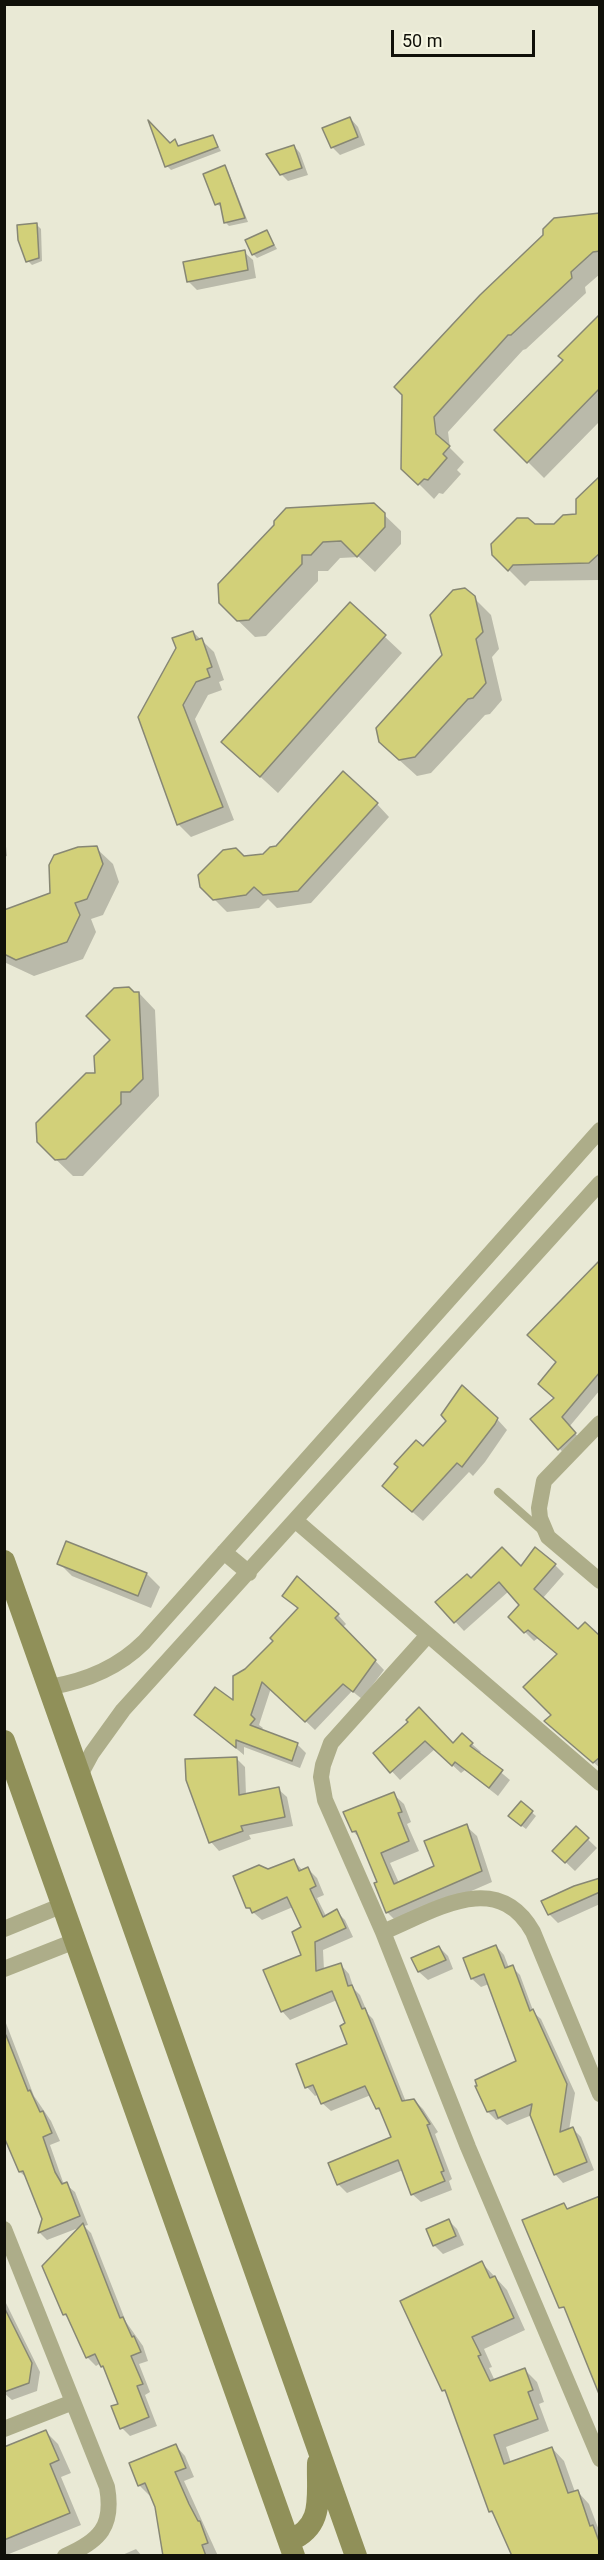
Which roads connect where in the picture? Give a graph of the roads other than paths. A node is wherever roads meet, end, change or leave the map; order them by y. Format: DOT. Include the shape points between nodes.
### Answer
graph roads {
  1 [pos="600,1130"];
  2 [pos="600,1183"];
  3 [pos="600,1423"];
  4 [pos="498,1492"];
  5 [pos="296,1521"];
  6 [pos="549,1537"];
  7 [pos="224,1552"];
  8 [pos="4,1561"];
  9 [pos="249,1573"];
  10 [pos="600,1581"];
  11 [pos="428,1635"];
  12 [pos="50,1687"];
  13 [pos="4,1741"];
  14 [pos="79,1777"];
  15 [pos="600,1783"];
  16 [pos="63,1905"];
  17 [pos="4,1929"];
  18 [pos="383,1932"];
  19 [pos="75,1941"];
  20 [pos="4,1969"];
  21 [pos="600,2094"];
  22 [pos="4,2229"];
  23 [pos="73,2402"];
  24 [pos="4,2429"];
  25 [pos="318,2447"];
  26 [pos="599,2453"];
  27 [pos="291,2548"];
  28 [pos="65,2556"];
  29 [pos="356,2556"];
  1 -- 7 [label="street"];
  2 -- 5 [label="street"];
  3 -- 6 [label="street" via="544,1481 539,1508"];
  4 -- 6 [label="lane"];
  5 -- 9 [label="street"];
  5 -- 11 [label="street"];
  6 -- 10 [label="street"];
  7 -- 9 [label="street"];
  7 -- 12 [label="street" via="132,1654 97,1674"];
  8 -- 12 [label="street"];
  9 -- 14 [label="street" via="123,1710"];
  11 -- 15 [label="street"];
  11 -- 18 [label="street" via="331,1743 321,1777 325,1800"];
  12 -- 14 [label="street"];
  13 -- 16 [label="street"];
  14 -- 25 [label="street"];
  16 -- 17 [label="street"];
  16 -- 19 [label="street"];
  18 -- 21 [label="street" via="467,1898 494,1898 517,1910 533,1932"];
  18 -- 26 [label="street" via="468,2147"];
  19 -- 20 [label="street"];
  19 -- 27 [label="street"];
  22 -- 23 [label="street"];
  23 -- 24 [label="street"];
  23 -- 28 [label="street" via="111,2506 96,2539"];
  25 -- 27 [label="street" via="315,2519"];
  25 -- 29 [label="street"];
}
